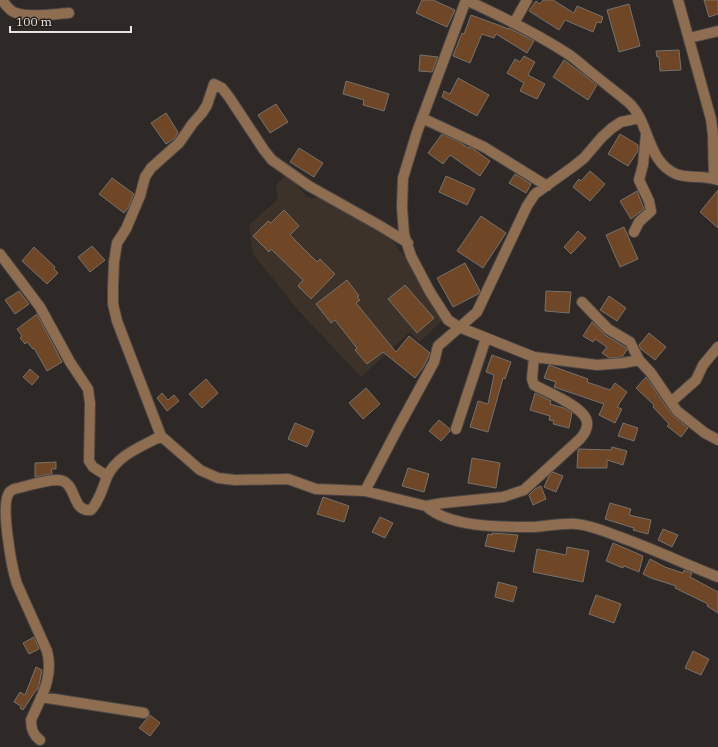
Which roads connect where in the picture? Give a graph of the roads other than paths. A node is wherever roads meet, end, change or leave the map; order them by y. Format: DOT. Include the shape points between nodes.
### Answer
graph roads {
  1 [pos="2,0"];
  2 [pos="466,0"];
  3 [pos="527,0"];
  4 [pos="678,0"];
  5 [pos="69,14"];
  6 [pos="514,23"];
  7 [pos="718,31"];
  8 [pos="689,38"];
  9 [pos="422,118"];
  10 [pos="640,118"];
  11 [pos="646,133"];
  12 [pos="716,179"];
  13 [pos="547,186"];
  14 [pos="634,232"];
  15 [pos="408,243"];
  16 [pos="0,254"];
  17 [pos="582,302"];
  18 [pos="459,327"];
  19 [pos="486,338"];
  20 [pos="718,347"];
  21 [pos="534,357"];
  22 [pos="639,360"];
  23 [pos="671,402"];
  24 [pos="456,429"];
  25 [pos="161,436"];
  26 [pos="718,440"];
  27 [pos="107,476"];
  28 [pos="365,491"];
  29 [pos="426,506"];
  30 [pos="718,577"];
  31 [pos="40,697"];
  32 [pos="144,714"];
  33 [pos="40,740"];
  1 -- 5 [label="street" via="15,13"];
  2 -- 6 [label="street"];
  2 -- 9 [label="street"];
  3 -- 6 [label="street"];
  4 -- 8 [label="street"];
  6 -- 10 [label="street" via="570,55 630,104"];
  7 -- 8 [label="street"];
  8 -- 12 [label="street" via="711,119"];
  9 -- 13 [label="street" via="484,147"];
  9 -- 15 [label="street" via="403,178 404,234"];
  10 -- 11 [label="street"];
  10 -- 13 [label="street" via="621,122 602,137 584,158"];
  11 -- 12 [label="street" via="661,163 676,174"];
  11 -- 14 [label="street" via="639,180 650,201 651,211 639,222"];
  13 -- 18 [label="street" via="536,194 527,206 477,312"];
  15 -- 18 [label="street" via="430,292 448,320"];
  15 -- 25 [label="street" via="309,186 272,160 229,97 222,88 214,84 202,113 178,143 145,177 132,216 117,243 114,262 113,304 116,321"];
  16 -- 27 [label="street" via="40,307 70,362 88,388 89,461 93,467"];
  17 -- 22 [label="street" via="608,329 630,342"];
  18 -- 19 [label="street"];
  18 -- 28 [label="street" via="438,346 434,362"];
  19 -- 21 [label="street"];
  19 -- 24 [label="street"];
  20 -- 23 [label="street" via="703,365 696,380"];
  21 -- 22 [label="street" via="597,365"];
  21 -- 29 [label="street" via="534,385 583,413 587,422 586,431 524,490 503,498"];
  22 -- 23 [label="street"];
  23 -- 26 [label="street" via="688,420"];
  25 -- 27 [label="street" via="118,460"];
  25 -- 28 [label="street" via="200,470 218,478 288,479 316,489"];
  27 -- 31 [label="street" via="101,495 91,510 81,508 70,486 63,481 55,480 14,489 9,492 7,498 5,513 14,573 50,662 48,680"];
  28 -- 29 [label="street"];
  29 -- 30 [label="street" via="448,519 478,525 534,527 577,524 602,530"];
  31 -- 32 [label="street"];
  31 -- 33 [label="street" via="31,720 31,727 35,737"];
}
